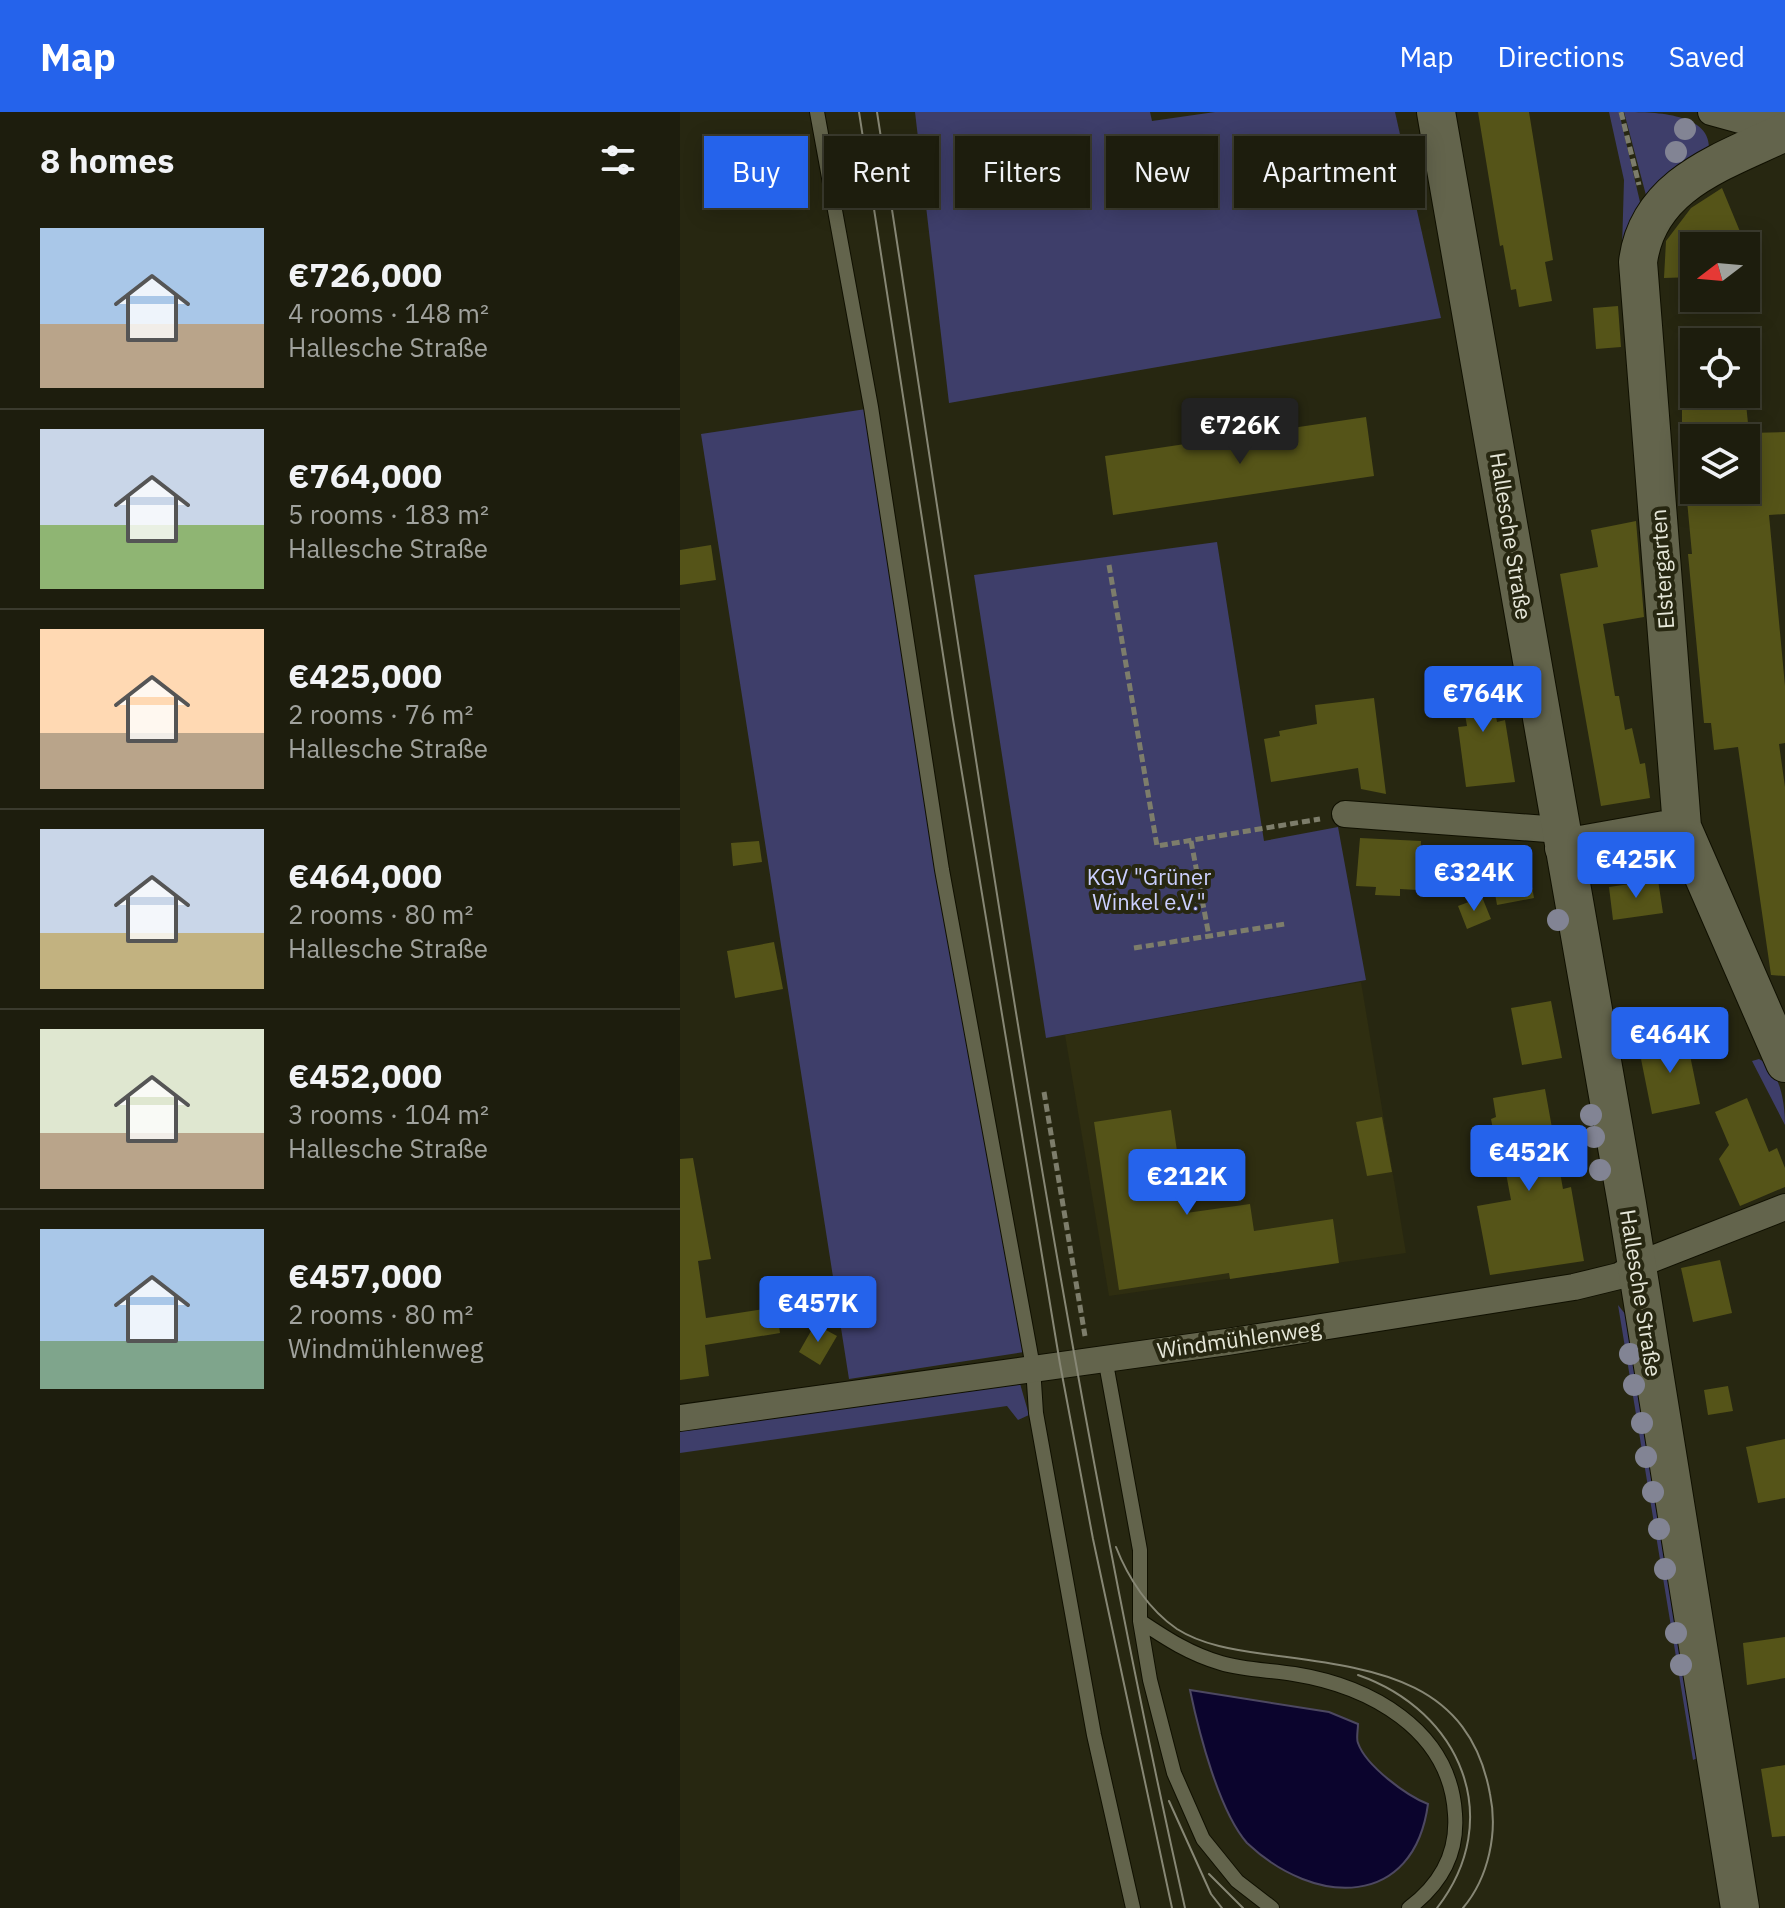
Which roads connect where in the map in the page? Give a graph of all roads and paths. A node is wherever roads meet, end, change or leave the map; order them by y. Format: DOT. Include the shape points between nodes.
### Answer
graph roads {
  1 [pos="817,112"];
  2 [pos="1436,112"];
  3 [pos="1621,112"];
  4 [pos="1711,112"];
  5 [pos="1785,124"];
  6 [pos="1785,132"];
  7 [pos="1652,216"];
  8 [pos="1109,565"];
  9 [pos="1345,814"];
  10 [pos="1682,827"];
  11 [pos="1562,839"];
  12 [pos="1191,841"];
  13 [pos="1285,924"];
  14 [pos="1209,936"];
  15 [pos="1134,948"];
  16 [pos="1785,1063"];
  17 [pos="1044,1092"];
  18 [pos="1785,1207"];
  19 [pos="1637,1265"];
  20 [pos="1097,1359"];
  21 [pos="1033,1367"];
  22 [pos="680,1418"];
  23 [pos="1140,1621"];
  24 [pos="1133,1908"];
  25 [pos="1272,1908"];
  26 [pos="1409,1908"];
  27 [pos="1740,1908"];
  1 -- 21 [label="lane" via="871,407 942,870"];
  2 -- 11 [label="street, Hallesche Straße"];
  3 -- 7 [label="path" via="1641,195"];
  4 -- 5 [label="street"];
  6 -- 7 [label="street, Elstergarten" via="1703,171"];
  7 -- 10 [label="street, Elstergarten" via="1641,237 1638,262"];
  8 -- 12 [label="path" via="1157,846"];
  9 -- 11 [label="street"];
  9 -- 12 [label="path"];
  10 -- 11 [label="street"];
  10 -- 16 [label="street, Elstergarten"];
  11 -- 19 [label="street, Hallesche Straße"];
  12 -- 14 [label="path"];
  13 -- 14 [label="path"];
  14 -- 15 [label="path"];
  17 -- 20 [label="path"];
  18 -- 19 [label="street, Windmühlenweg"];
  19 -- 20 [label="street, Windmühlenweg" via="1619,1276 1574,1287"];
  19 -- 27 [label="street, Hallesche Straße"];
  20 -- 21 [label="street, Windmühlenweg"];
  20 -- 23 [label="lane" via="1140,1550"];
  21 -- 22 [label="street, Windmühlenweg"];
  21 -- 24 [label="lane" via="1036,1413 1094,1735"];
  23 -- 25 [label="lane" via="1174,1773 1203,1839 1237,1881"];
  23 -- 26 [label="lane" via="1185,1651 1225,1665 1344,1685 1419,1729 1442,1762 1454,1793 1456,1828 1448,1866 1428,1894"];
}
